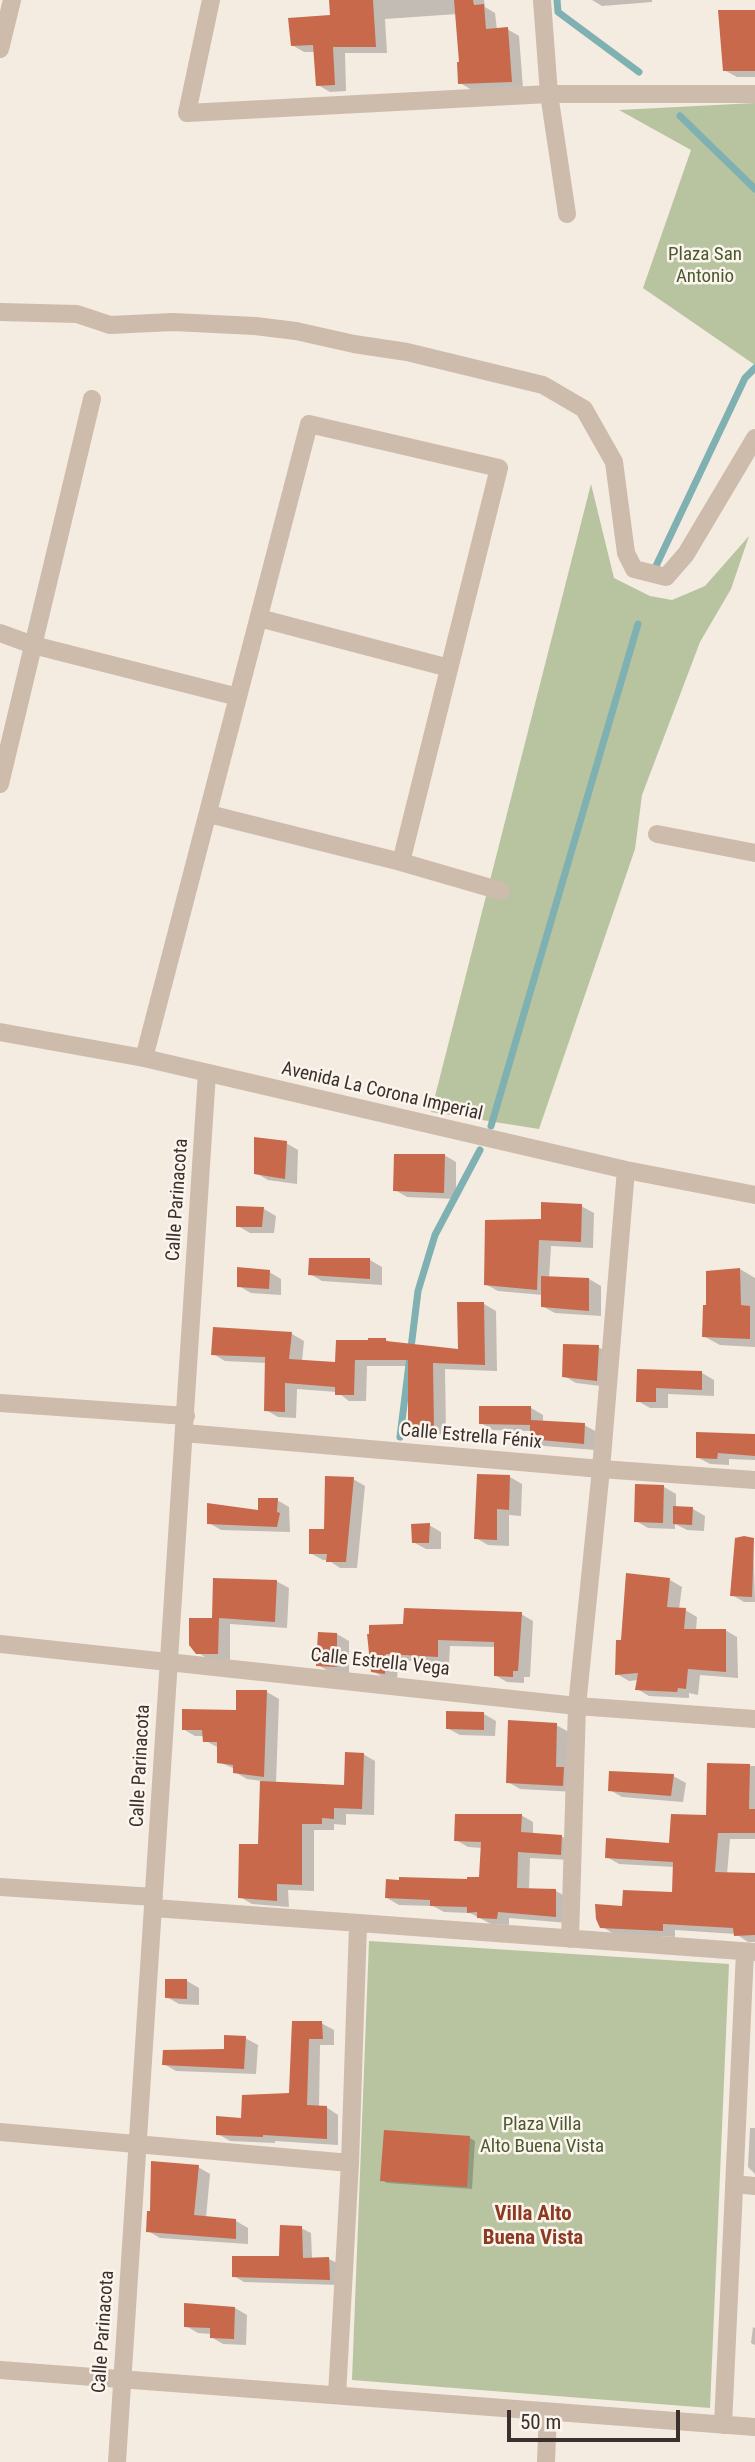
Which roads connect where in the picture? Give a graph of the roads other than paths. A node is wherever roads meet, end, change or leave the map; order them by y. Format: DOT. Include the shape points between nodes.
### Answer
graph roads {
  1 [pos="12,0"];
  2 [pos="211,0"];
  3 [pos="542,0"];
  4 [pos="0,49"];
  5 [pos="549,94"];
  6 [pos="755,94"];
  7 [pos="567,214"];
  8 [pos="0,312"];
  9 [pos="92,399"];
  10 [pos="755,438"];
  11 [pos="258,618"];
  12 [pos="0,633"];
  13 [pos="33,645"];
  14 [pos="449,668"];
  15 [pos="238,697"];
  16 [pos="0,784"];
  17 [pos="209,814"];
  18 [pos="657,834"];
  19 [pos="755,853"];
  20 [pos="401,862"];
  21 [pos="500,891"];
  22 [pos="0,1032"];
  23 [pos="144,1058"];
  24 [pos="207,1073"];
  25 [pos="626,1170"];
  26 [pos="755,1194"];
  27 [pos="0,1403"];
  28 [pos="185,1425"];
  29 [pos="601,1469"];
  30 [pos="755,1480"];
  31 [pos="0,1644"];
  32 [pos="169,1661"];
  33 [pos="577,1706"];
  34 [pos="755,1719"];
  35 [pos="0,1887"];
  36 [pos="154,1903"];
  37 [pos="358,1925"];
  38 [pos="570,1939"];
  39 [pos="750,1952"];
  40 [pos="0,2132"];
  41 [pos="137,2144"];
  42 [pos="350,2163"];
  43 [pos="734,2184"];
  44 [pos="755,2186"];
  45 [pos="0,2370"];
  46 [pos="122,2381"];
  47 [pos="337,2395"];
  48 [pos="548,2412"];
  49 [pos="723,2425"];
  50 [pos="755,2427"];
  51 [pos="117,2462"];
  52 [pos="546,2462"];
  1 -- 4 [label="street"];
  2 -- 5 [label="street" via="187,113"];
  3 -- 5 [label="street"];
  5 -- 6 [label="street"];
  5 -- 7 [label="street"];
  8 -- 10 [label="street" via="77,314 110,325 173,322 296,331 543,385 584,409 614,462 626,552 634,569 666,578 686,554"];
  9 -- 13 [label="street"];
  11 -- 14 [label="street"];
  11 -- 14 [label="street" via="309,424 499,468"];
  11 -- 15 [label="street"];
  12 -- 13 [label="street"];
  13 -- 15 [label="street"];
  13 -- 16 [label="street"];
  14 -- 20 [label="street"];
  15 -- 17 [label="street"];
  17 -- 20 [label="street"];
  17 -- 23 [label="street"];
  18 -- 19 [label="street"];
  20 -- 21 [label="street"];
  22 -- 23 [label="street, Avenida La Corona Imperial"];
  23 -- 24 [label="street, Avenida La Corona Imperial"];
  24 -- 25 [label="street, Avenida La Corona Imperial"];
  24 -- 28 [label="street, Calle Parinacota"];
  25 -- 26 [label="street, Avenida La Corona Imperial"];
  25 -- 29 [label="street"];
  27 -- 28 [label="street, Calle Estrella Fénix"];
  28 -- 29 [label="street, Calle Estrella Fénix"];
  28 -- 32 [label="street, Calle Parinacota"];
  29 -- 30 [label="street, Calle Estrella Fénix"];
  29 -- 33 [label="street"];
  31 -- 32 [label="street, Calle Estrella Vega"];
  32 -- 33 [label="street, Calle Estrella Vega"];
  32 -- 36 [label="street, Calle Parinacota"];
  33 -- 34 [label="street, Calle Estrella Vega"];
  33 -- 38 [label="street"];
  35 -- 36 [label="street"];
  36 -- 37 [label="street"];
  36 -- 41 [label="street, Calle Parinacota"];
  37 -- 38 [label="street"];
  37 -- 42 [label="street"];
  38 -- 39 [label="street"];
  39 -- 43 [label="street"];
  40 -- 41 [label="street"];
  41 -- 42 [label="street"];
  41 -- 46 [label="street, Calle Parinacota"];
  42 -- 47 [label="street"];
  43 -- 44 [label="street"];
  43 -- 49 [label="street"];
  45 -- 46 [label="street"];
  46 -- 47 [label="street"];
  46 -- 51 [label="street, Calle Parinacota"];
  47 -- 48 [label="street"];
  48 -- 49 [label="street"];
  48 -- 52 [label="street"];
  49 -- 50 [label="street"];
}
